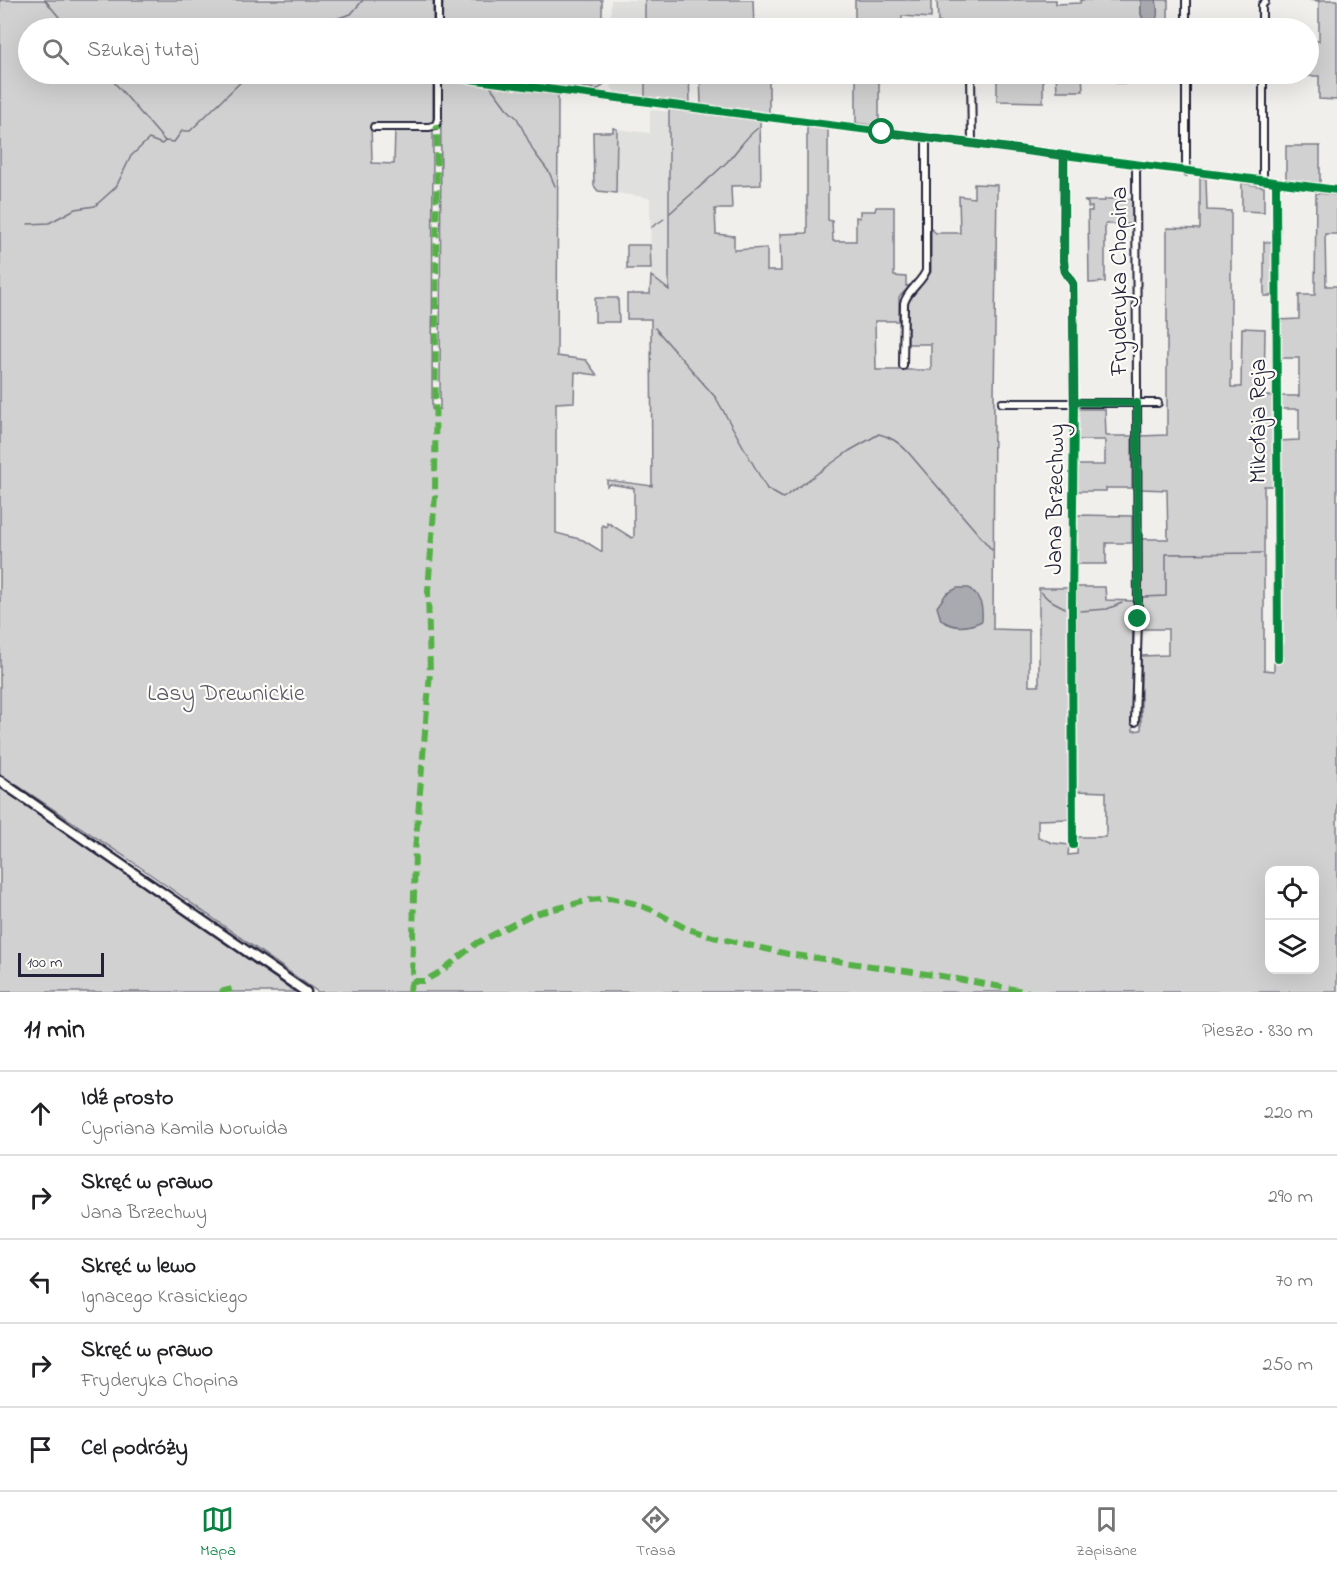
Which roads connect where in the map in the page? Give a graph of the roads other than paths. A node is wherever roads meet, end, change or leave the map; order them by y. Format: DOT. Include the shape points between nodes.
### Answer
graph roads {
  1 [pos="438,0"];
  2 [pos="1186,0"];
  3 [pos="1265,2"];
  4 [pos="438,18"];
  5 [pos="1186,18"];
  6 [pos="1262,18"];
  7 [pos="438,84"];
  8 [pos="515,84"];
  9 [pos="970,84"];
  10 [pos="1186,84"];
  11 [pos="1263,84"];
  12 [pos="374,127"];
  13 [pos="926,137"];
  14 [pos="972,144"];
  15 [pos="1064,156"];
  16 [pos="1136,165"];
  17 [pos="1186,172"];
  18 [pos="1263,181"];
  19 [pos="1276,183"];
  20 [pos="1337,190"];
  21 [pos="903,366"];
  22 [pos="1074,402"];
  23 [pos="1137,403"];
  24 [pos="1158,403"];
  25 [pos="1002,404"];
  26 [pos="1278,659"];
  27 [pos="1135,722"];
  28 [pos="0,781"];
  29 [pos="1073,845"];
  30 [pos="306,992"];
  1 -- 4 [label="street"];
  2 -- 5 [label="street"];
  3 -- 6 [label="street"];
  7 -- 12 [label="street" via="436,125"];
  8 -- 13 [label="street"];
  9 -- 14 [label="street"];
  10 -- 17 [label="street"];
  11 -- 18 [label="street"];
  13 -- 14 [label="street"];
  13 -- 21 [label="street" via="926,270 903,303"];
  14 -- 15 [label="street"];
  15 -- 16 [label="street"];
  15 -- 22 [label="street, Jana Brzechwy" via="1064,261 1073,284"];
  16 -- 17 [label="street"];
  16 -- 23 [label="street, Fryderyka Chopina"];
  17 -- 18 [label="street"];
  18 -- 19 [label="street"];
  19 -- 20 [label="street"];
  19 -- 26 [label="street, Mikołaja Reja"];
  22 -- 23 [label="street"];
  22 -- 25 [label="street"];
  22 -- 29 [label="street, Jana Brzechwy"];
  23 -- 24 [label="street"];
  23 -- 27 [label="street, Fryderyka Chopina"];
  28 -- 30 [label="main road"];
}
